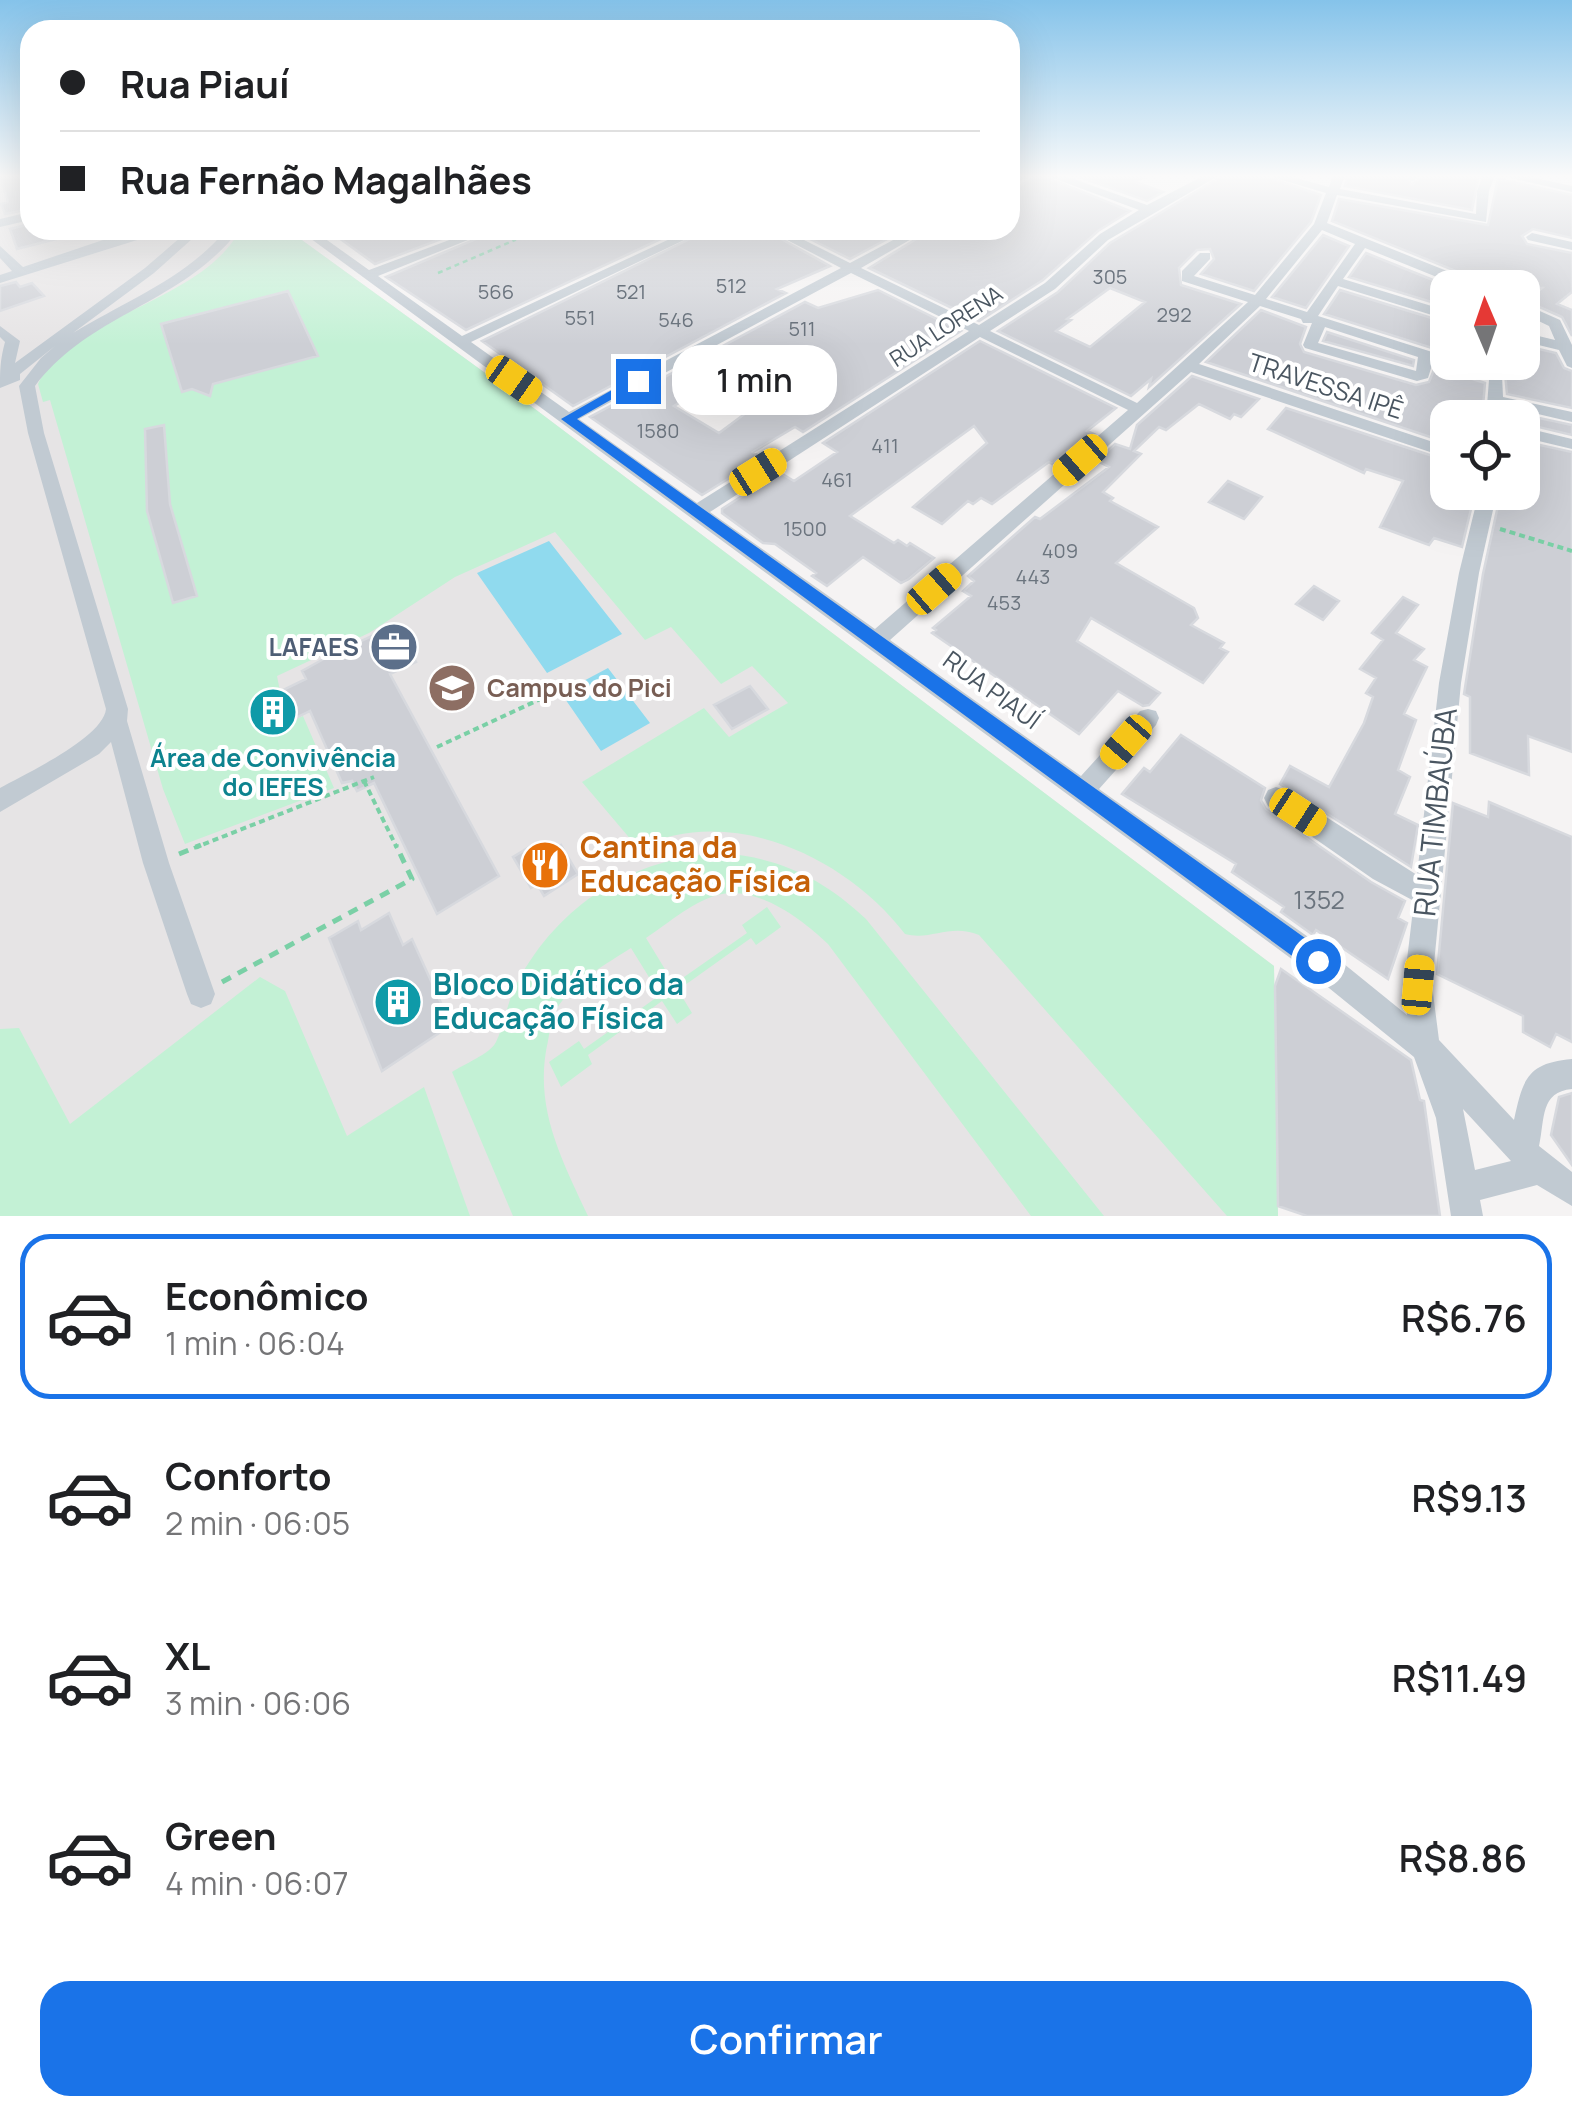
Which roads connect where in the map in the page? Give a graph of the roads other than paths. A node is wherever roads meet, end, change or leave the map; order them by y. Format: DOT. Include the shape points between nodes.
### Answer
graph roads {
  1 [pos="1113,232"];
  2 [pos="1314,232"];
  3 [pos="1337,232"];
  4 [pos="1532,238"];
  5 [pos="120,240"];
  6 [pos="185,240"];
  7 [pos="223,240"];
  8 [pos="318,240"];
  9 [pos="461,240"];
  10 [pos="679,240"];
  11 [pos="799,240"];
  12 [pos="896,240"];
  13 [pos="1363,242"];
  14 [pos="1572,246"];
  15 [pos="0,250"];
  16 [pos="1205,256"];
  17 [pos="848,268"];
  18 [pos="1432,270"];
  19 [pos="20,272"];
  20 [pos="366,276"];
  21 [pos="0,279"];
  22 [pos="1334,281"];
  23 [pos="1256,302"];
  24 [pos="1430,310"];
  25 [pos="1540,316"];
  26 [pos="1314,322"];
  27 [pos="0,330"];
  28 [pos="980,332"];
  29 [pos="1540,340"];
  30 [pos="460,342"];
  31 [pos="1566,347"];
  32 [pos="1430,357"];
  33 [pos="1572,364"];
  34 [pos="1189,366"];
  35 [pos="5,379"];
  36 [pos="31,380"];
  37 [pos="1138,409"];
  38 [pos="1540,414"];
  39 [pos="1572,417"];
  40 [pos="568,419"];
  41 [pos="1540,436"];
  42 [pos="1572,444"];
  43 [pos="1430,446"];
  44 [pos="698,510"];
  45 [pos="1485,510"];
  46 [pos="876,640"];
  47 [pos="1148,718"];
  48 [pos="116,721"];
  49 [pos="1083,791"];
  50 [pos="1276,798"];
  51 [pos="0,800"];
  52 [pos="1426,894"];
  53 [pos="201,994"];
  54 [pos="1426,1046"];
  55 [pos="1572,1074"];
  56 [pos="1531,1160"];
  57 [pos="1572,1190"];
  58 [pos="1465,1202"];
  1 -- 28 [label="street, RUA LORENA" via="1050,286"];
  2 -- 23 [label="street"];
  3 -- 13 [label="street"];
  4 -- 14 [label="street"];
  5 -- 19 [label="street"];
  6 -- 35 [label="street"];
  7 -- 36 [label="street" via="198,269 72,343"];
  8 -- 20 [label="street, RUA PIAUÍ"];
  9 -- 20 [label="street"];
  10 -- 30 [label="street"];
  11 -- 17 [label="street"];
  12 -- 17 [label="street"];
  13 -- 18 [label="street"];
  13 -- 22 [label="street"];
  15 -- 19 [label="street"];
  16 -- 23 [label="street" via="1187,278"];
  17 -- 28 [label="street"];
  17 -- 40 [label="street"];
  19 -- 21 [label="street"];
  20 -- 30 [label="street, RUA PIAUÍ"];
  22 -- 24 [label="street"];
  22 -- 26 [label="street"];
  23 -- 26 [label="street"];
  23 -- 34 [label="street"];
  25 -- 31 [label="street" via="1555,323"];
  26 -- 32 [label="street" via="1310,345 1416,376 1423,375"];
  27 -- 35 [label="street" via="13,341"];
  28 -- 37 [label="street"];
  28 -- 44 [label="street, RUA LORENA"];
  29 -- 31 [label="street"];
  30 -- 40 [label="street, RUA PIAUÍ"];
  31 -- 33 [label="street"];
  34 -- 37 [label="street"];
  34 -- 43 [label="street, TRAVESSA IPÊ"];
  35 -- 36 [label="street"];
  36 -- 48 [label="street" via="29,406"];
  37 -- 46 [label="street"];
  38 -- 39 [label="street"];
  40 -- 44 [label="street, RUA PIAUÍ"];
  41 -- 42 [label="street"];
  44 -- 46 [label="street, RUA PIAUÍ"];
  45 -- 52 [label="street, RUA TIMBAÚBA" via="1450,682"];
  46 -- 49 [label="street, RUA PIAUÍ"];
  47 -- 49 [label="street"];
  48 -- 51 [label="street" via="91,746"];
  48 -- 53 [label="street"];
  49 -- 54 [label="street, RUA PIAUÍ"];
  50 -- 52 [label="street"];
  52 -- 54 [label="street, RUA TIMBAÚBA" via="1418,985"];
  54 -- 56 [label="street, RUA PIAUÍ"];
  54 -- 58 [label="street, RUA TIMBAÚBA" via="1451,1118"];
  55 -- 56 [label="street" via="1550,1076 1536,1090"];
  56 -- 57 [label="street, RUA PIAUÍ"];
  56 -- 58 [label="street, RUA TIMBAÚBA"];
}
